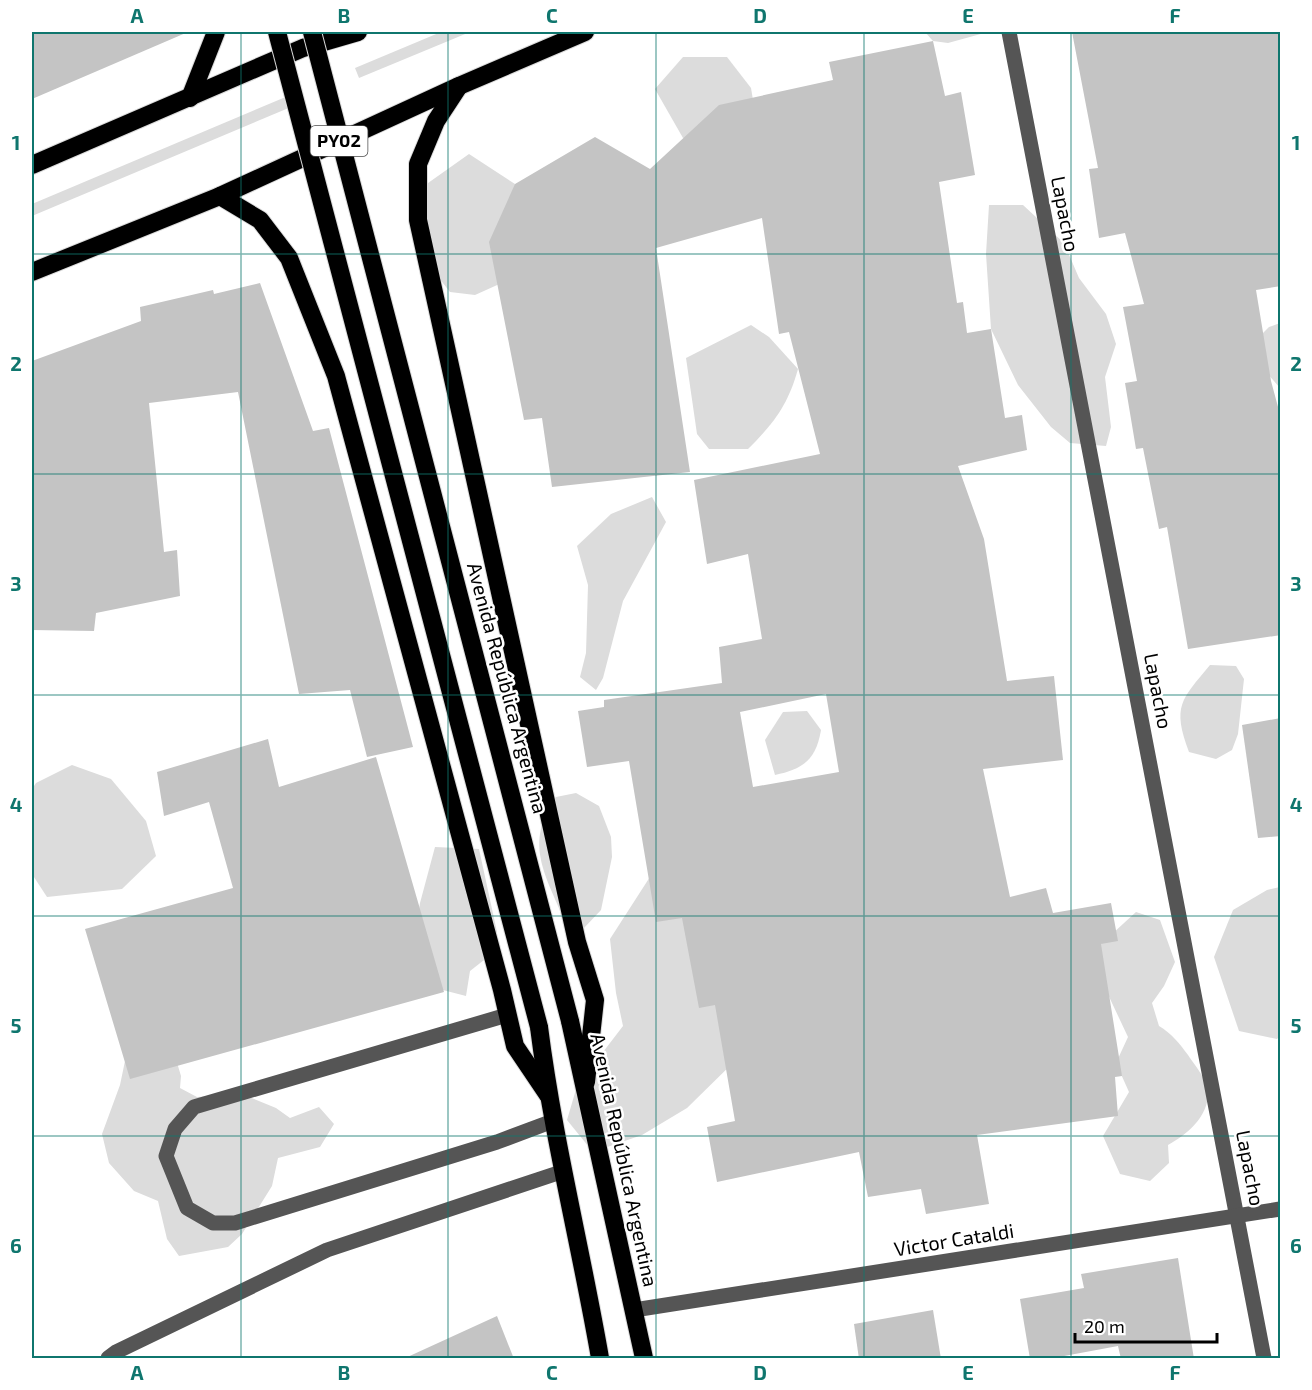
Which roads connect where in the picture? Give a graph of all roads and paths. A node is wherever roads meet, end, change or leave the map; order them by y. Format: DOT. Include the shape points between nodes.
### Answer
graph roads {
  1 [pos="216,32"];
  2 [pos="277,32"];
  3 [pos="312,32"];
  4 [pos="358,32"];
  5 [pos="585,32"];
  6 [pos="1008,32"];
  7 [pos="459,86"];
  8 [pos="190,98"];
  9 [pos="32,165"];
  10 [pos="220,196"];
  11 [pos="32,272"];
  12 [pos="507,1015"];
  13 [pos="585,1082"];
  14 [pos="548,1095"];
  15 [pos="553,1121"];
  16 [pos="564,1171"];
  17 [pos="1281,1209"];
  18 [pos="1238,1218"];
  19 [pos="634,1310"];
  20 [pos="108,1359"];
  21 [pos="600,1359"];
  22 [pos="644,1359"];
  23 [pos="1264,1359"];
  1 -- 8 [label="highway"];
  2 -- 14 [label="highway, bridge" via="539,1027"];
  3 -- 13 [label="highway, Avenida República Argentina, bridge"];
  4 -- 8 [label="highway" via="303,48"];
  5 -- 7 [label="highway, PY02"];
  6 -- 18 [label="street, Lapacho"];
  7 -- 10 [label="highway, PY02"];
  7 -- 13 [label="highway" via="436,121 418,164 418,220 577,942 595,1000"];
  8 -- 9 [label="highway"];
  10 -- 11 [label="highway, PY02"];
  10 -- 12 [label="highway" via="260,220 289,258 336,376"];
  12 -- 14 [label="highway" via="515,1046"];
  12 -- 15 [label="street" via="194,1107 175,1129 166,1156 188,1208 213,1222 235,1223"];
  13 -- 19 [label="highway, Avenida República Argentina"];
  14 -- 15 [label="highway"];
  15 -- 16 [label="highway"];
  16 -- 20 [label="street" via="327,1250"];
  16 -- 21 [label="highway"];
  17 -- 18 [label="street, Victor Cataldi"];
  18 -- 19 [label="street, Victor Cataldi"];
  18 -- 23 [label="street, Lapacho"];
  19 -- 22 [label="highway, Avenida República Argentina"];
}
